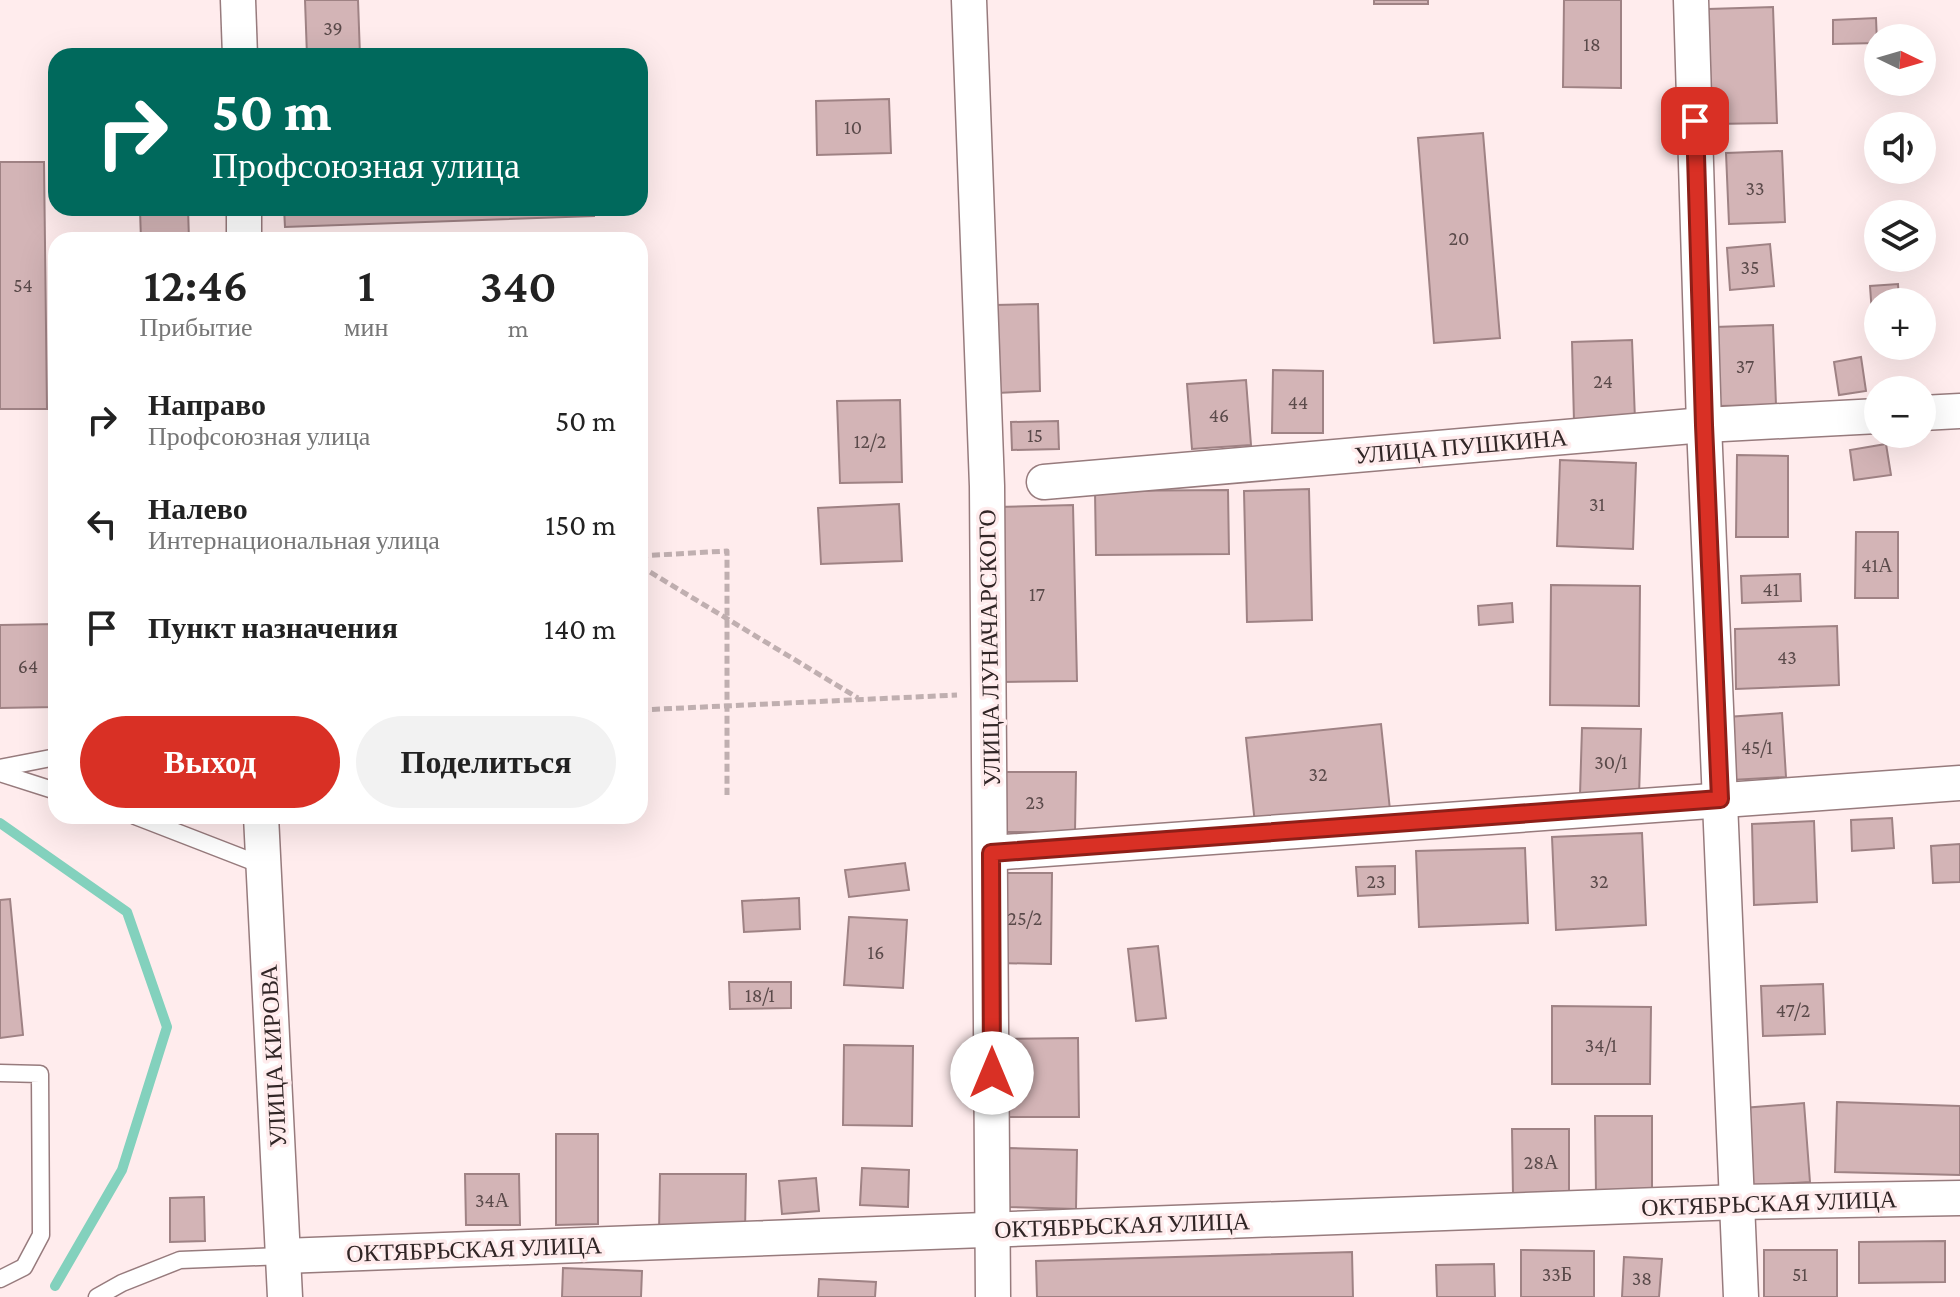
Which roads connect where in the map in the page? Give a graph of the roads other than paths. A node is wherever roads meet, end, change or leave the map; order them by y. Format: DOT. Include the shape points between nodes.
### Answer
graph roads {
  1 [pos="238,0"];
  2 [pos="969,0"];
  3 [pos="1691,0"];
  4 [pos="240,48"];
  5 [pos="1960,411"];
  6 [pos="1936,412"];
  7 [pos="1864,417"];
  8 [pos="1704,425"];
  9 [pos="1044,482"];
  10 [pos="48,759"];
  11 [pos="0,771"];
  12 [pos="1960,783"];
  13 [pos="48,788"];
  14 [pos="1720,799"];
  15 [pos="156,824"];
  16 [pos="261,824"];
  17 [pos="991,853"];
  18 [pos="264,866"];
  19 [pos="0,1073"];
  20 [pos="1960,1198"];
  21 [pos="1739,1202"];
  22 [pos="992,1230"];
  23 [pos="283,1256"];
  24 [pos="0,1279"];
  25 [pos="121,1290"];
  26 [pos="97,1297"];
  27 [pos="285,1297"];
  28 [pos="993,1297"];
  29 [pos="1741,1297"];
  1 -- 4 [label="street"];
  2 -- 17 [label="street, УЛИЦА ЛУНАЧАРСКОГО" via="987,486"];
  3 -- 8 [label="street"];
  5 -- 6 [label="street"];
  7 -- 8 [label="street, УЛИЦА ПУШКИНА"];
  8 -- 9 [label="street, УЛИЦА ПУШКИНА"];
  8 -- 14 [label="street"];
  10 -- 11 [label="lane"];
  11 -- 13 [label="lane"];
  12 -- 14 [label="street"];
  14 -- 17 [label="street"];
  14 -- 21 [label="street"];
  15 -- 18 [label="lane"];
  16 -- 18 [label="street, УЛИЦА КИРОВА"];
  17 -- 22 [label="street, УЛИЦА ЛУНАЧАРСКОГО"];
  18 -- 23 [label="street, УЛИЦА КИРОВА"];
  19 -- 24 [label="lane" via="40,1074 41,1162 41,1235 24,1267"];
  20 -- 21 [label="street, ОКТЯБРЬСКАЯ УЛИЦА"];
  21 -- 22 [label="street, ОКТЯБРЬСКАЯ УЛИЦА"];
  21 -- 29 [label="street"];
  22 -- 23 [label="street, ОКТЯБРЬСКАЯ УЛИЦА"];
  22 -- 28 [label="street, УЛИЦА ЛУНАЧАРСКОГО"];
  23 -- 25 [label="lane" via="180,1260"];
  23 -- 27 [label="street, УЛИЦА КИРОВА"];
  25 -- 26 [label="lane"];
}
